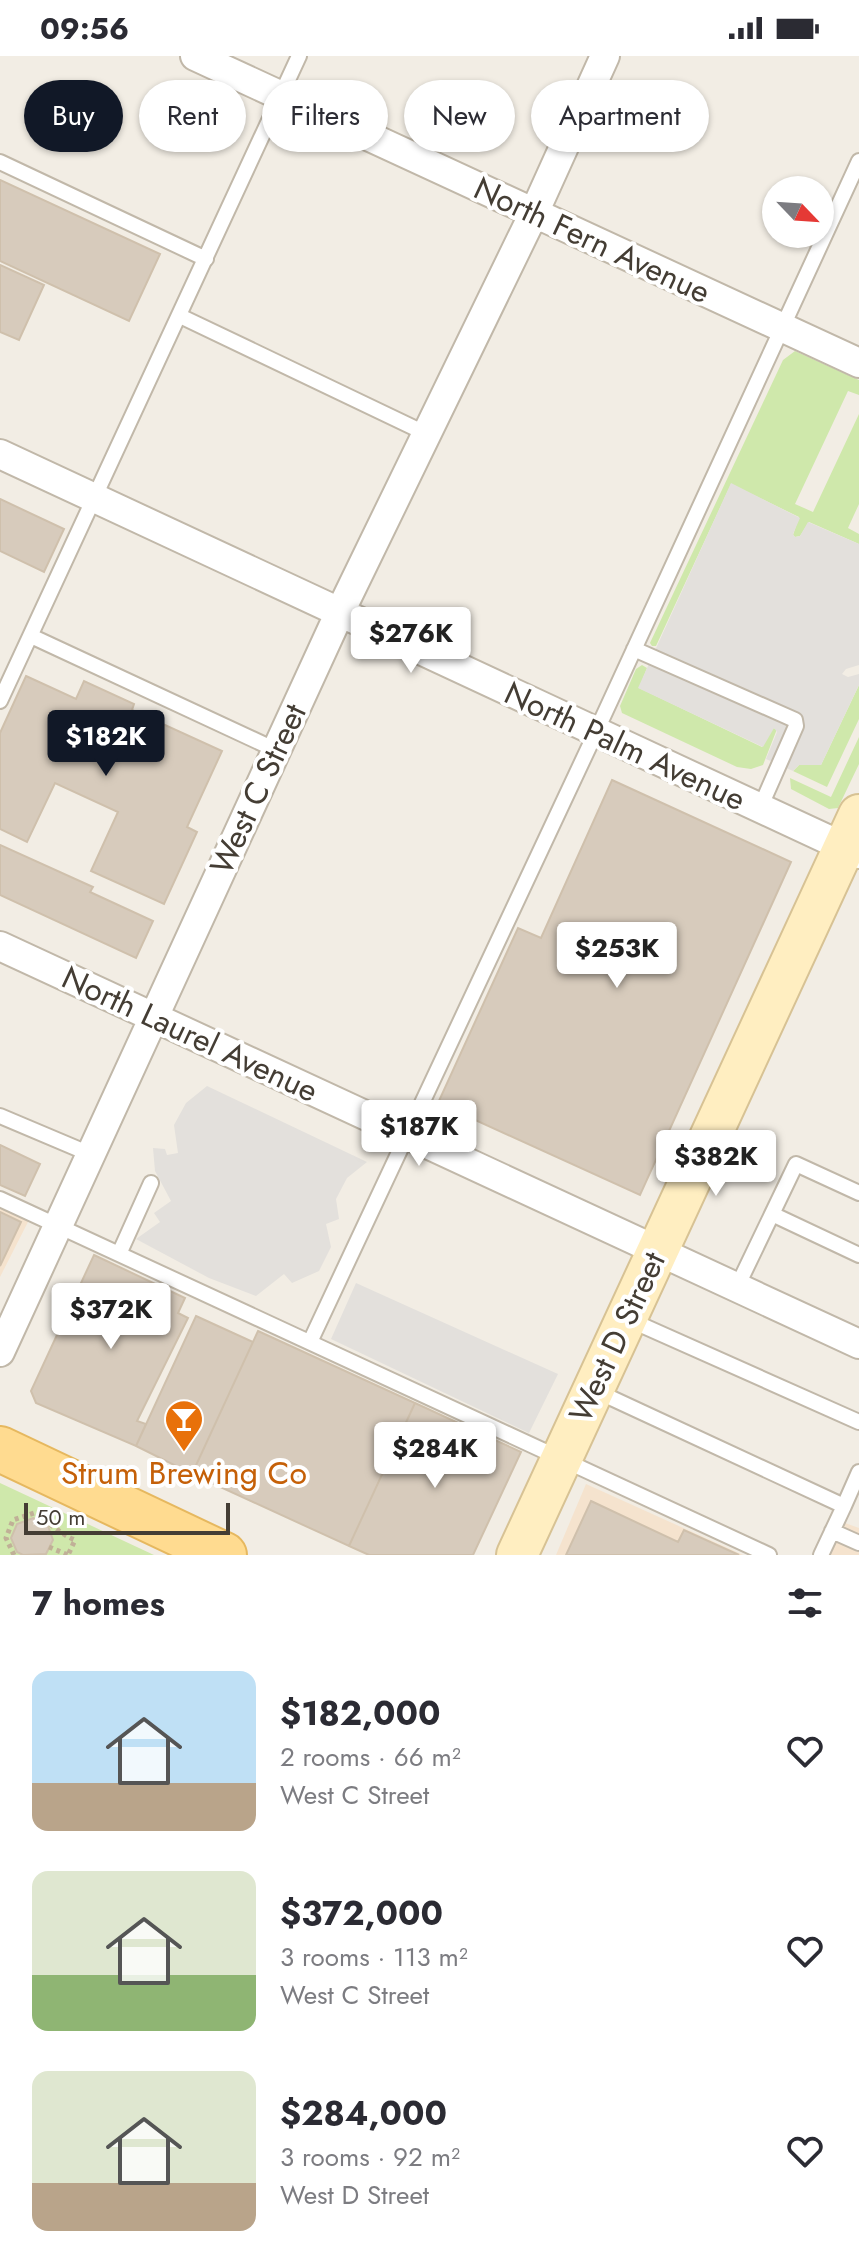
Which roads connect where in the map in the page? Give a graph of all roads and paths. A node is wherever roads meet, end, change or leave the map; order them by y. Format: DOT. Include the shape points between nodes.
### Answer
graph roads {
  1 [pos="195,56"];
  2 [pos="299,56"];
  3 [pos="605,56"];
  4 [pos="288,80"];
  5 [pos="262,87"];
  6 [pos="262,137"];
  7 [pos="388,145"];
  8 [pos="859,161"];
  9 [pos="0,162"];
  10 [pos="534,213"];
  11 [pos="206,259"];
  12 [pos="180,316"];
  13 [pos="781,327"];
  14 [pos="859,363"];
  15 [pos="427,434"];
  16 [pos="0,454"];
  17 [pos="95,500"];
  18 [pos="339,614"];
  19 [pos="31,636"];
  20 [pos="634,649"];
  21 [pos="0,701"];
  22 [pos="596,732"];
  23 [pos="276,750"];
  24 [pos="760,808"];
  25 [pos="854,839"];
  26 [pos="0,946"];
  27 [pos="153,1017"];
  28 [pos="0,1116"];
  29 [pos="409,1135"];
  30 [pos="90,1154"];
  31 [pos="151,1183"];
  32 [pos="859,1193"];
  33 [pos="0,1199"];
  34 [pos="772,1214"];
  35 [pos="58,1225"];
  36 [pos="658,1249"];
  37 [pos="119,1254"];
  38 [pos="859,1255"];
  39 [pos="737,1287"];
  40 [pos="626,1318"];
  41 [pos="310,1342"];
  42 [pos="859,1344"];
  43 [pos="0,1352"];
  44 [pos="593,1389"];
  45 [pos="859,1422"];
  46 [pos="0,1449"];
  47 [pos="562,1458"];
  48 [pos="859,1472"];
  49 [pos="844,1506"];
  50 [pos="0,1524"];
  51 [pos="9,1528"];
  52 [pos="832,1531"];
  53 [pos="859,1543"];
  54 [pos="49,1547"];
  55 [pos="14,1555"];
  56 [pos="68,1555"];
  57 [pos="224,1555"];
  58 [pos="517,1555"];
  59 [pos="769,1555"];
  60 [pos="821,1555"];
  1 -- 5 [label="street, North Fern Avenue"];
  2 -- 4 [label="lane"];
  3 -- 10 [label="street, West C Street"];
  6 -- 11 [label="lane"];
  7 -- 10 [label="street, North Fern Avenue"];
  8 -- 13 [label="lane"];
  9 -- 11 [label="lane"];
  10 -- 13 [label="street, North Fern Avenue"];
  10 -- 15 [label="street, West C Street"];
  11 -- 12 [label="lane"];
  12 -- 15 [label="lane"];
  12 -- 17 [label="lane"];
  13 -- 14 [label="street, North Fern Avenue"];
  13 -- 20 [label="lane"];
  15 -- 18 [label="street, West C Street"];
  16 -- 17 [label="street, North Palm Avenue"];
  17 -- 18 [label="street, North Palm Avenue"];
  17 -- 19 [label="lane"];
  18 -- 22 [label="street, North Palm Avenue"];
  18 -- 23 [label="street, West C Street"];
  19 -- 21 [label="lane"];
  19 -- 23 [label="lane"];
  20 -- 22 [label="lane"];
  20 -- 24 [label="lane" via="795,720"];
  22 -- 24 [label="street, North Palm Avenue"];
  22 -- 29 [label="lane"];
  23 -- 27 [label="street, West C Street"];
  24 -- 25 [label="street, North Palm Avenue"];
  25 -- 36 [label="main road, West D Street"];
  26 -- 27 [label="street, North Laurel Avenue"];
  27 -- 29 [label="street, North Laurel Avenue"];
  27 -- 30 [label="street, West C Street"];
  28 -- 30 [label="lane"];
  29 -- 36 [label="street, North Laurel Avenue"];
  29 -- 41 [label="lane"];
  30 -- 35 [label="street, West C Street"];
  31 -- 37 [label="lane"];
  32 -- 34 [label="lane" via="796,1164"];
  33 -- 35 [label="lane"];
  34 -- 38 [label="lane"];
  34 -- 39 [label="lane"];
  35 -- 37 [label="lane"];
  35 -- 43 [label="street, West C Street"];
  36 -- 39 [label="street, North Laurel Avenue"];
  36 -- 40 [label="main road, West D Street"];
  37 -- 41 [label="lane"];
  39 -- 42 [label="street, North Laurel Avenue"];
  40 -- 44 [label="main road, West D Street"];
  40 -- 45 [label="lane"];
  41 -- 47 [label="lane"];
  44 -- 47 [label="main road, West D Street"];
  44 -- 49 [label="lane"];
  46 -- 57 [label="main road"];
  47 -- 58 [label="main road, West D Street"];
  47 -- 59 [label="lane"];
  48 -- 49 [label="lane"];
  49 -- 52 [label="lane"];
  50 -- 51 [label="path"];
  51 -- 55 [label="path" via="6,1538"];
  51 -- 56 [label="path" via="13,1520 34,1513 75,1540"];
  52 -- 53 [label="lane"];
  52 -- 60 [label="lane"];
  54 -- 56 [label="path"];
}
